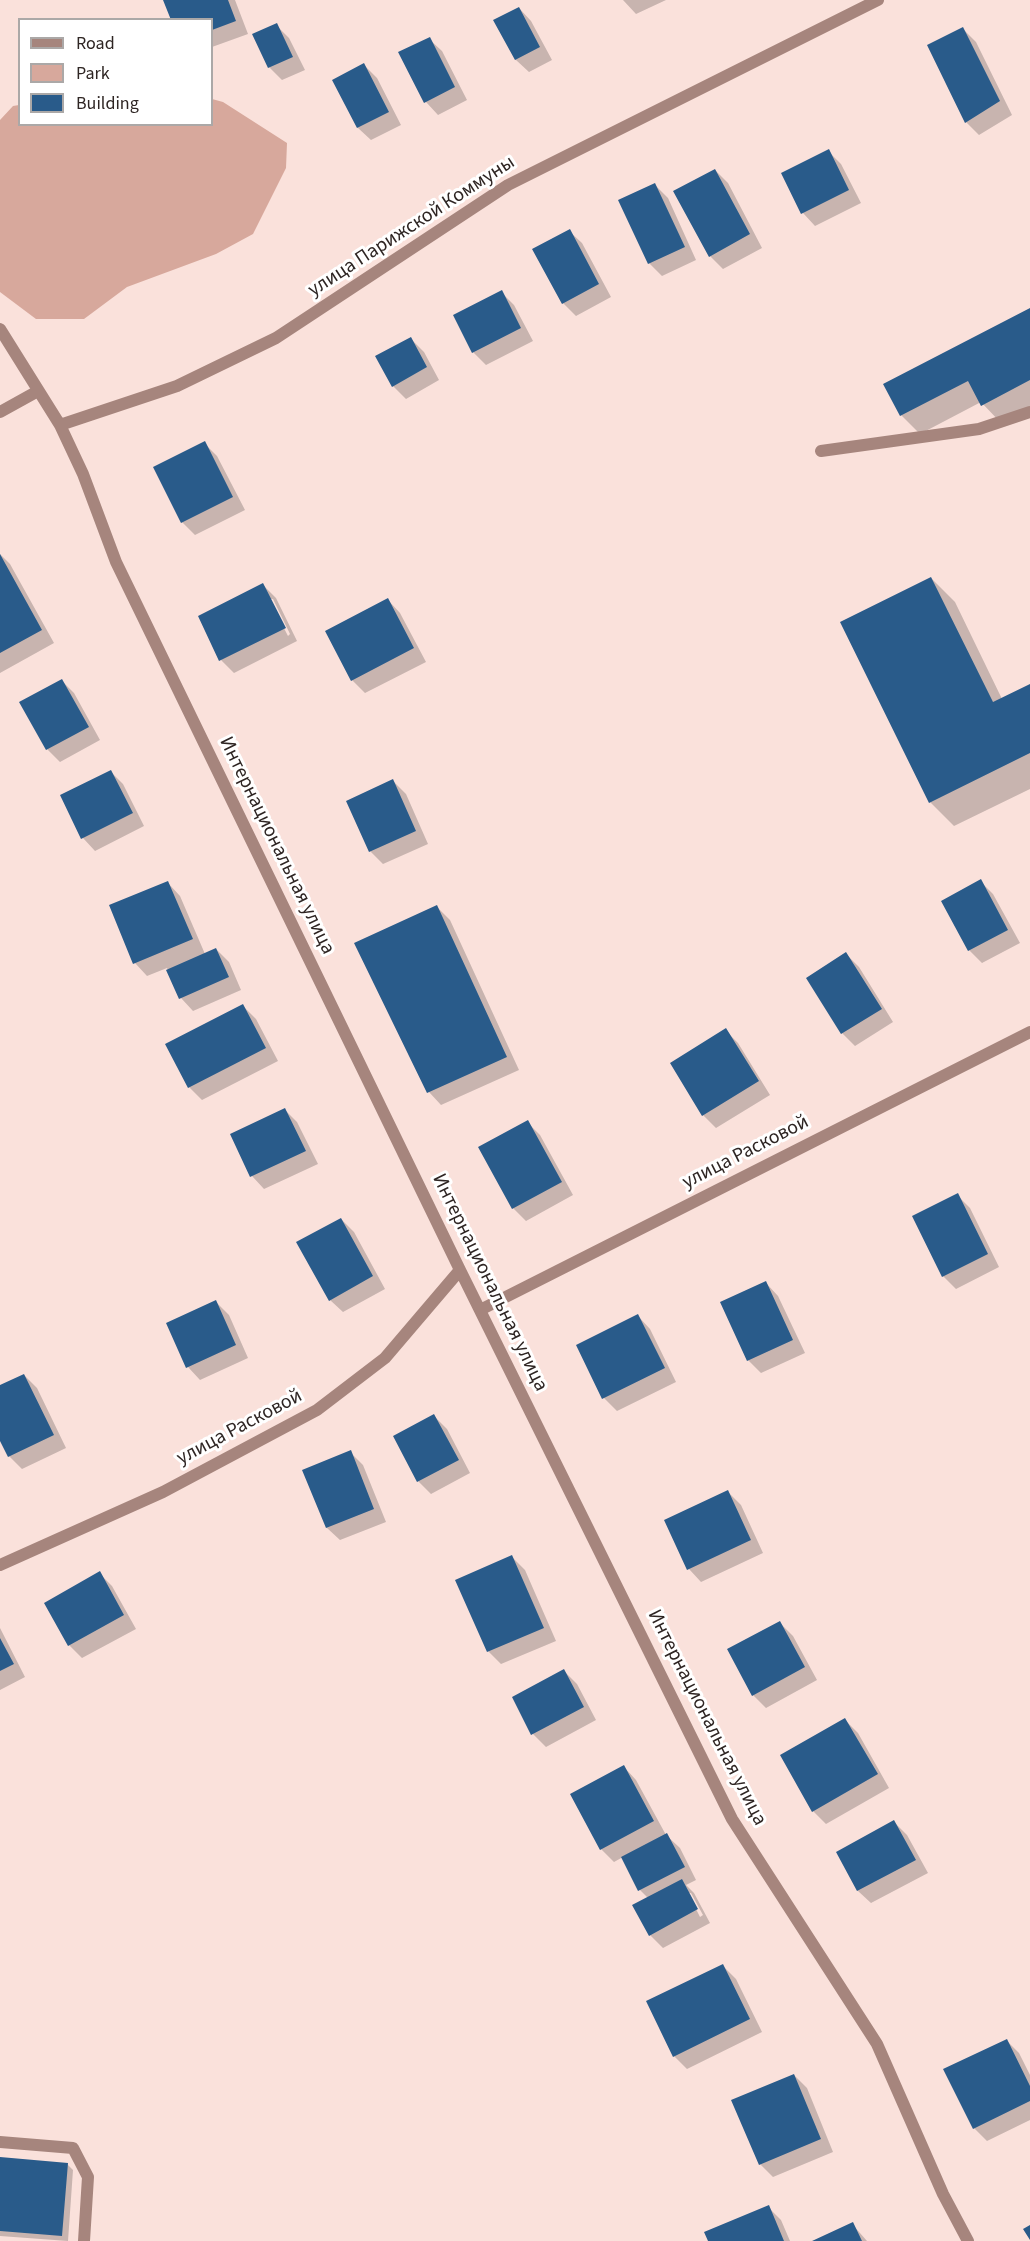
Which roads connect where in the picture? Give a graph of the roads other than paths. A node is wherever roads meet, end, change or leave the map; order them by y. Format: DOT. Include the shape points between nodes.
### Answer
graph roads {
  1 [pos="878,0"];
  2 [pos="0,329"];
  3 [pos="38,391"];
  4 [pos="0,412"];
  5 [pos="1030,412"];
  6 [pos="60,425"];
  7 [pos="821,451"];
  8 [pos="1030,1032"];
  9 [pos="460,1270"];
  10 [pos="480,1310"];
  11 [pos="0,1565"];
  12 [pos="0,2142"];
  13 [pos="84,2241"];
  14 [pos="968,2241"];
  1 -- 6 [label="street, улица Парижской Коммуны" via="508,185 276,338 177,386"];
  2 -- 3 [label="street, Интернациональная улица"];
  3 -- 4 [label="street"];
  3 -- 6 [label="street, Интернациональная улица"];
  5 -- 7 [label="street" via="979,429"];
  6 -- 9 [label="street, Интернациональная улица" via="122,573"];
  8 -- 10 [label="street, улица Расковой"];
  9 -- 10 [label="street, Интернациональная улица"];
  9 -- 11 [label="street, улица Расковой" via="385,1358 317,1410 164,1492"];
  10 -- 14 [label="street, Интернациональная улица" via="732,1819 877,2044"];
  12 -- 13 [label="street" via="73,2148 88,2177"];
}
